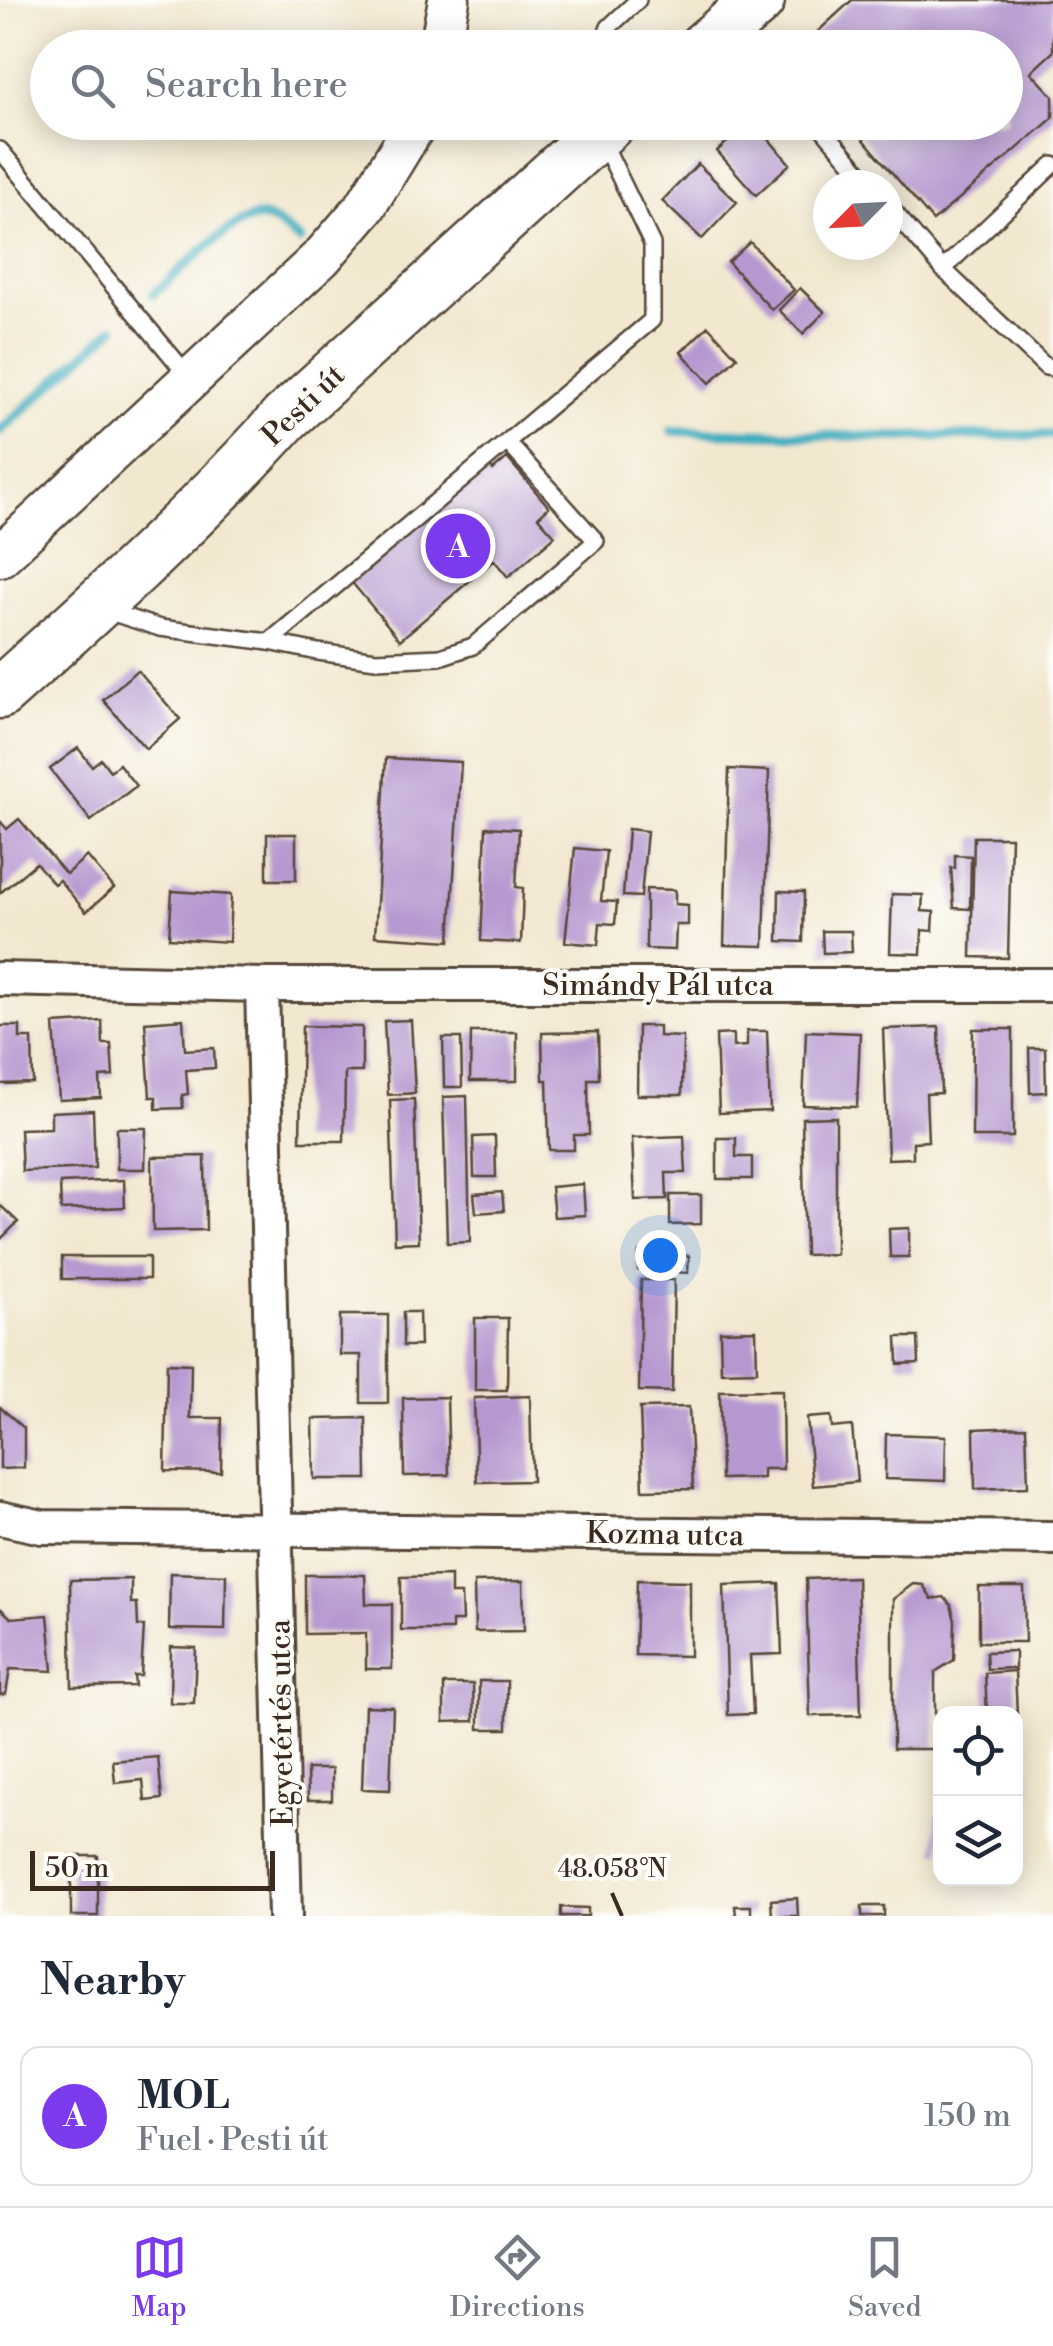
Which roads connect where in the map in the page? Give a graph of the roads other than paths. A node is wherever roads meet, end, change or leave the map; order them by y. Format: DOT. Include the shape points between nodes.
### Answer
graph roads {
  1 [pos="448,0"];
  2 [pos="638,0"];
  3 [pos="443,30"];
  4 [pos="608,30"];
  5 [pos="406,140"];
  6 [pos="588,140"];
  7 [pos="609,140"];
  8 [pos="832,140"];
  9 [pos="0,150"];
  10 [pos="1053,165"];
  11 [pos="858,170"];
  12 [pos="903,222"];
  13 [pos="943,269"];
  14 [pos="1053,368"];
  15 [pos="191,380"];
  16 [pos="507,442"];
  17 [pos="0,556"];
  18 [pos="95,608"];
  19 [pos="269,642"];
  20 [pos="0,693"];
  21 [pos="0,980"];
  22 [pos="262,985"];
  23 [pos="1053,985"];
  24 [pos="0,1518"];
  25 [pos="276,1529"];
  26 [pos="1053,1538"];
  27 [pos="285,1916"];
  1 -- 3 [label="street"];
  2 -- 4 [label="lane"];
  5 -- 15 [label="street" via="365,207 322,257"];
  6 -- 18 [label="main road, Pesti út" via="285,418"];
  7 -- 16 [label="lane" via="652,244 652,320"];
  8 -- 11 [label="lane"];
  9 -- 15 [label="lane"];
  10 -- 13 [label="lane"];
  12 -- 13 [label="lane"];
  13 -- 14 [label="lane"];
  15 -- 17 [label="street"];
  16 -- 19 [label="lane"];
  16 -- 19 [label="lane" via="596,541 473,646 440,657 376,660"];
  18 -- 19 [label="lane" via="160,628"];
  18 -- 20 [label="main road, Pesti út"];
  21 -- 22 [label="street, Simándy Pál utca"];
  22 -- 23 [label="street, Simándy Pál utca"];
  22 -- 25 [label="street, Egyetértés utca"];
  24 -- 25 [label="street, Kozma utca" via="42,1527"];
  25 -- 26 [label="street, Kozma utca"];
  25 -- 27 [label="street, Egyetértés utca"];
}
